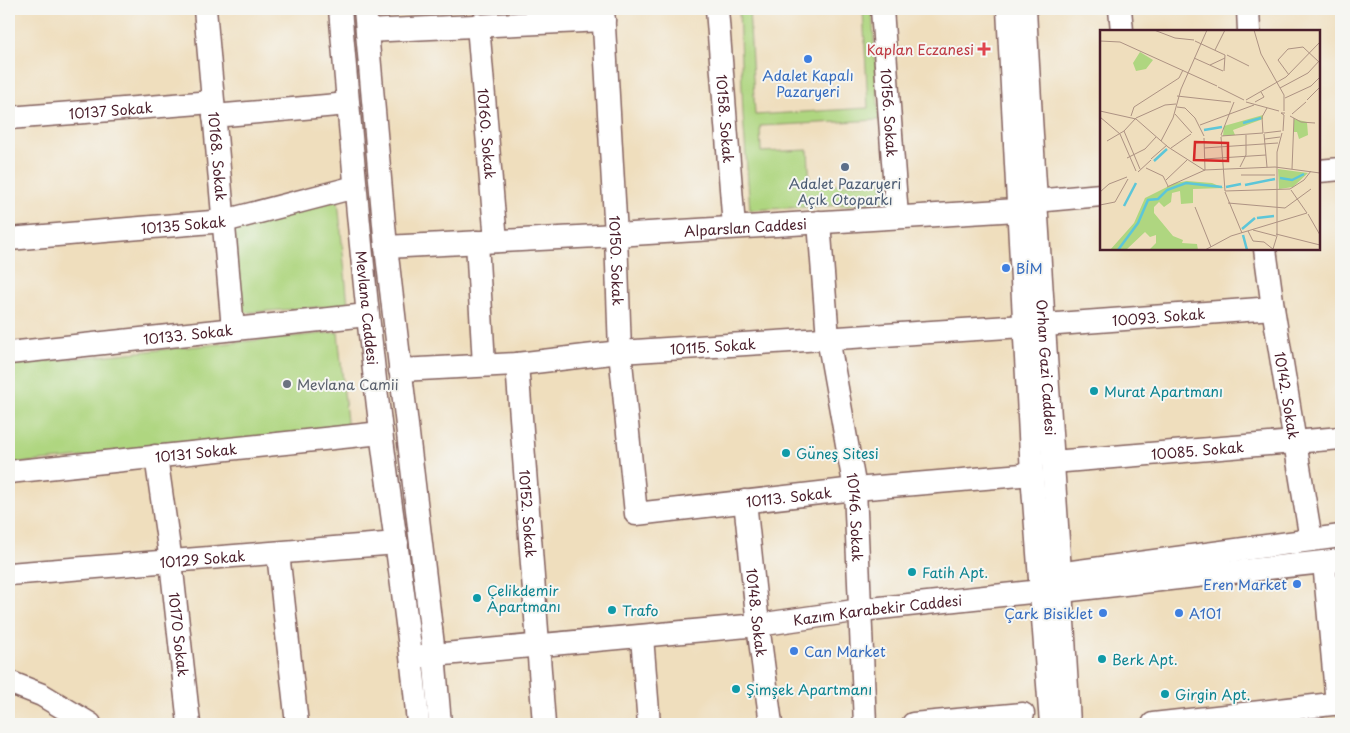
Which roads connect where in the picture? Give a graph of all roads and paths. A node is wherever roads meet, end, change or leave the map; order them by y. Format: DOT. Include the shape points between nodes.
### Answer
graph roads {
  1 [pos="205,9"];
  2 [pos="340,9"];
  3 [pos="365,9"];
  4 [pos="717,9"];
  5 [pos="882,9"];
  6 [pos="1008,9"];
  7 [pos="1025,9"];
  8 [pos="1120,9"];
  9 [pos="1248,9"];
  10 [pos="604,14"];
  11 [pos="478,25"];
  12 [pos="1122,30"];
  13 [pos="1249,30"];
  14 [pos="367,32"];
  15 [pos="348,104"];
  16 [pos="213,109"];
  17 [pos="9,118"];
  18 [pos="1341,168"];
  19 [pos="1320,171"];
  20 [pos="355,188"];
  21 [pos="1100,195"];
  22 [pos="1026,206"];
  23 [pos="897,217"];
  24 [pos="224,221"];
  25 [pos="819,222"];
  26 [pos="734,227"];
  27 [pos="616,235"];
  28 [pos="9,239"];
  29 [pos="486,242"];
  30 [pos="386,247"];
  31 [pos="1265,250"];
  32 [pos="1273,308"];
  33 [pos="368,316"];
  34 [pos="1035,326"];
  35 [pos="233,329"];
  36 [pos="828,338"];
  37 [pos="620,352"];
  38 [pos="9,353"];
  39 [pos="518,364"];
  40 [pos="484,365"];
  41 [pos="400,370"];
  42 [pos="382,433"];
  43 [pos="1341,438"];
  44 [pos="1294,442"];
  45 [pos="156,456"];
  46 [pos="1053,462"];
  47 [pos="9,472"];
  48 [pos="1032,474"];
  49 [pos="855,489"];
  50 [pos="745,501"];
  51 [pos="636,514"];
  52 [pos="1341,536"];
  53 [pos="1310,540"];
  54 [pos="397,543"];
  55 [pos="278,553"];
  56 [pos="1333,561"];
  57 [pos="171,562"];
  58 [pos="9,574"];
  59 [pos="1051,582"];
  60 [pos="861,610"];
  61 [pos="758,625"];
  62 [pos="642,637"];
  63 [pos="539,645"];
  64 [pos="423,655"];
  65 [pos="9,682"];
  66 [pos="1339,703"];
  67 [pos="1023,714"];
  68 [pos="1199,722"];
  69 [pos="90,724"];
  70 [pos="189,724"];
  71 [pos="297,724"];
  72 [pos="418,724"];
  73 [pos="440,724"];
  74 [pos="544,724"];
  75 [pos="649,724"];
  76 [pos="771,724"];
  77 [pos="865,724"];
  78 [pos="913,724"];
  79 [pos="1050,724"];
  80 [pos="1069,724"];
  81 [pos="1154,724"];
  1 -- 16 [label="street, 10168. Sokak"];
  2 -- 15 [label="street, Mevlana Caddesi"];
  3 -- 14 [label="street, Mevlana Caddesi"];
  4 -- 26 [label="street, 10158. Sokak"];
  5 -- 23 [label="street, 10156. Sokak"];
  6 -- 22 [label="street, Orhan Gazi Caddesi"];
  7 -- 22 [label="street, Orhan Gazi Caddesi"];
  8 -- 12 [label="street"];
  9 -- 13 [label="street"];
  10 -- 11 [label="street"];
  10 -- 27 [label="street, 10150. Sokak"];
  11 -- 14 [label="street"];
  11 -- 29 [label="street, 10160. Sokak"];
  14 -- 30 [label="street, Mevlana Caddesi"];
  15 -- 16 [label="street, 10137 Sokak"];
  15 -- 20 [label="street, Mevlana Caddesi"];
  16 -- 17 [label="street, 10137 Sokak"];
  16 -- 24 [label="street, 10168. Sokak"];
  18 -- 19 [label="street"];
  20 -- 24 [label="street, 10135 Sokak"];
  20 -- 33 [label="street, Mevlana Caddesi"];
  21 -- 22 [label="street, Alparslan Caddesi"];
  22 -- 23 [label="street, Alparslan Caddesi"];
  22 -- 34 [label="street, Orhan Gazi Caddesi"];
  23 -- 25 [label="street, Alparslan Caddesi"];
  24 -- 28 [label="street, 10135 Sokak"];
  24 -- 35 [label="street, 10168. Sokak"];
  25 -- 26 [label="street, Alparslan Caddesi"];
  25 -- 36 [label="street, 10146. Sokak"];
  26 -- 27 [label="street, Alparslan Caddesi"];
  27 -- 29 [label="street, Alparslan Caddesi"];
  27 -- 37 [label="street, 10150. Sokak"];
  29 -- 30 [label="street, Alparslan Caddesi"];
  29 -- 40 [label="street, 10160. Sokak"];
  30 -- 41 [label="street, Mevlana Caddesi"];
  31 -- 32 [label="street, 10142. Sokak"];
  32 -- 34 [label="street, 10093. Sokak"];
  32 -- 44 [label="street, 10142. Sokak"];
  33 -- 35 [label="street, 10133. Sokak"];
  33 -- 42 [label="street, Mevlana Caddesi"];
  34 -- 36 [label="street, 10115. Sokak"];
  34 -- 46 [label="street, Orhan Gazi Caddesi"];
  34 -- 48 [label="street, Orhan Gazi Caddesi"];
  35 -- 38 [label="street, 10133. Sokak"];
  36 -- 37 [label="street, 10115. Sokak"];
  36 -- 49 [label="street, 10146. Sokak"];
  37 -- 39 [label="street, 10115. Sokak"];
  37 -- 51 [label="street, 10150. Sokak"];
  39 -- 40 [label="street, 10115. Sokak"];
  39 -- 63 [label="street, 10152. Sokak"];
  40 -- 41 [label="street, 10115. Sokak"];
  41 -- 64 [label="street, Mevlana Caddesi"];
  42 -- 45 [label="street, 10131 Sokak"];
  42 -- 54 [label="street, Mevlana Caddesi"];
  43 -- 44 [label="street, 10085. Sokak"];
  44 -- 46 [label="street, 10085. Sokak"];
  44 -- 53 [label="street, 10142. Sokak"];
  45 -- 47 [label="street, 10131 Sokak"];
  45 -- 57 [label="street, 10170 Sokak"];
  46 -- 59 [label="street, Orhan Gazi Caddesi"];
  48 -- 49 [label="street, 10113. Sokak"];
  48 -- 59 [label="street, Orhan Gazi Caddesi"];
  49 -- 50 [label="street, 10113. Sokak"];
  49 -- 60 [label="street, 10146. Sokak"];
  50 -- 51 [label="street, 10113. Sokak"];
  50 -- 61 [label="street, 10148. Sokak"];
  52 -- 53 [label="street, Kazım Karabekir Caddesi"];
  53 -- 59 [label="street, Kazım Karabekir Caddesi"];
  54 -- 55 [label="street, 10129 Sokak"];
  54 -- 64 [label="street, Mevlana Caddesi"];
  55 -- 57 [label="street, 10129 Sokak"];
  55 -- 71 [label="street"];
  56 -- 59 [label="street, Kazım Karabekir Caddesi"];
  56 -- 66 [label="street"];
  57 -- 58 [label="street, 10129 Sokak"];
  57 -- 70 [label="street, 10170 Sokak"];
  59 -- 60 [label="street, Kazım Karabekir Caddesi"];
  59 -- 79 [label="street, Orhan Gazi Caddesi"];
  59 -- 80 [label="street, Orhan Gazi Caddesi"];
  60 -- 61 [label="street, Kazım Karabekir Caddesi"];
  60 -- 77 [label="street, 10146. Sokak"];
  61 -- 62 [label="street, Kazım Karabekir Caddesi"];
  61 -- 76 [label="street, 10148. Sokak"];
  62 -- 63 [label="street, Kazım Karabekir Caddesi"];
  62 -- 75 [label="street"];
  63 -- 64 [label="street, Kazım Karabekir Caddesi"];
  63 -- 74 [label="street, 10152. Sokak"];
  64 -- 72 [label="street, Mevlana Caddesi"];
  64 -- 73 [label="street, Mevlana Caddesi"];
  65 -- 69 [label="street" via="42,695"];
  66 -- 68 [label="street"];
  67 -- 78 [label="street"];
  68 -- 81 [label="street"];
}
